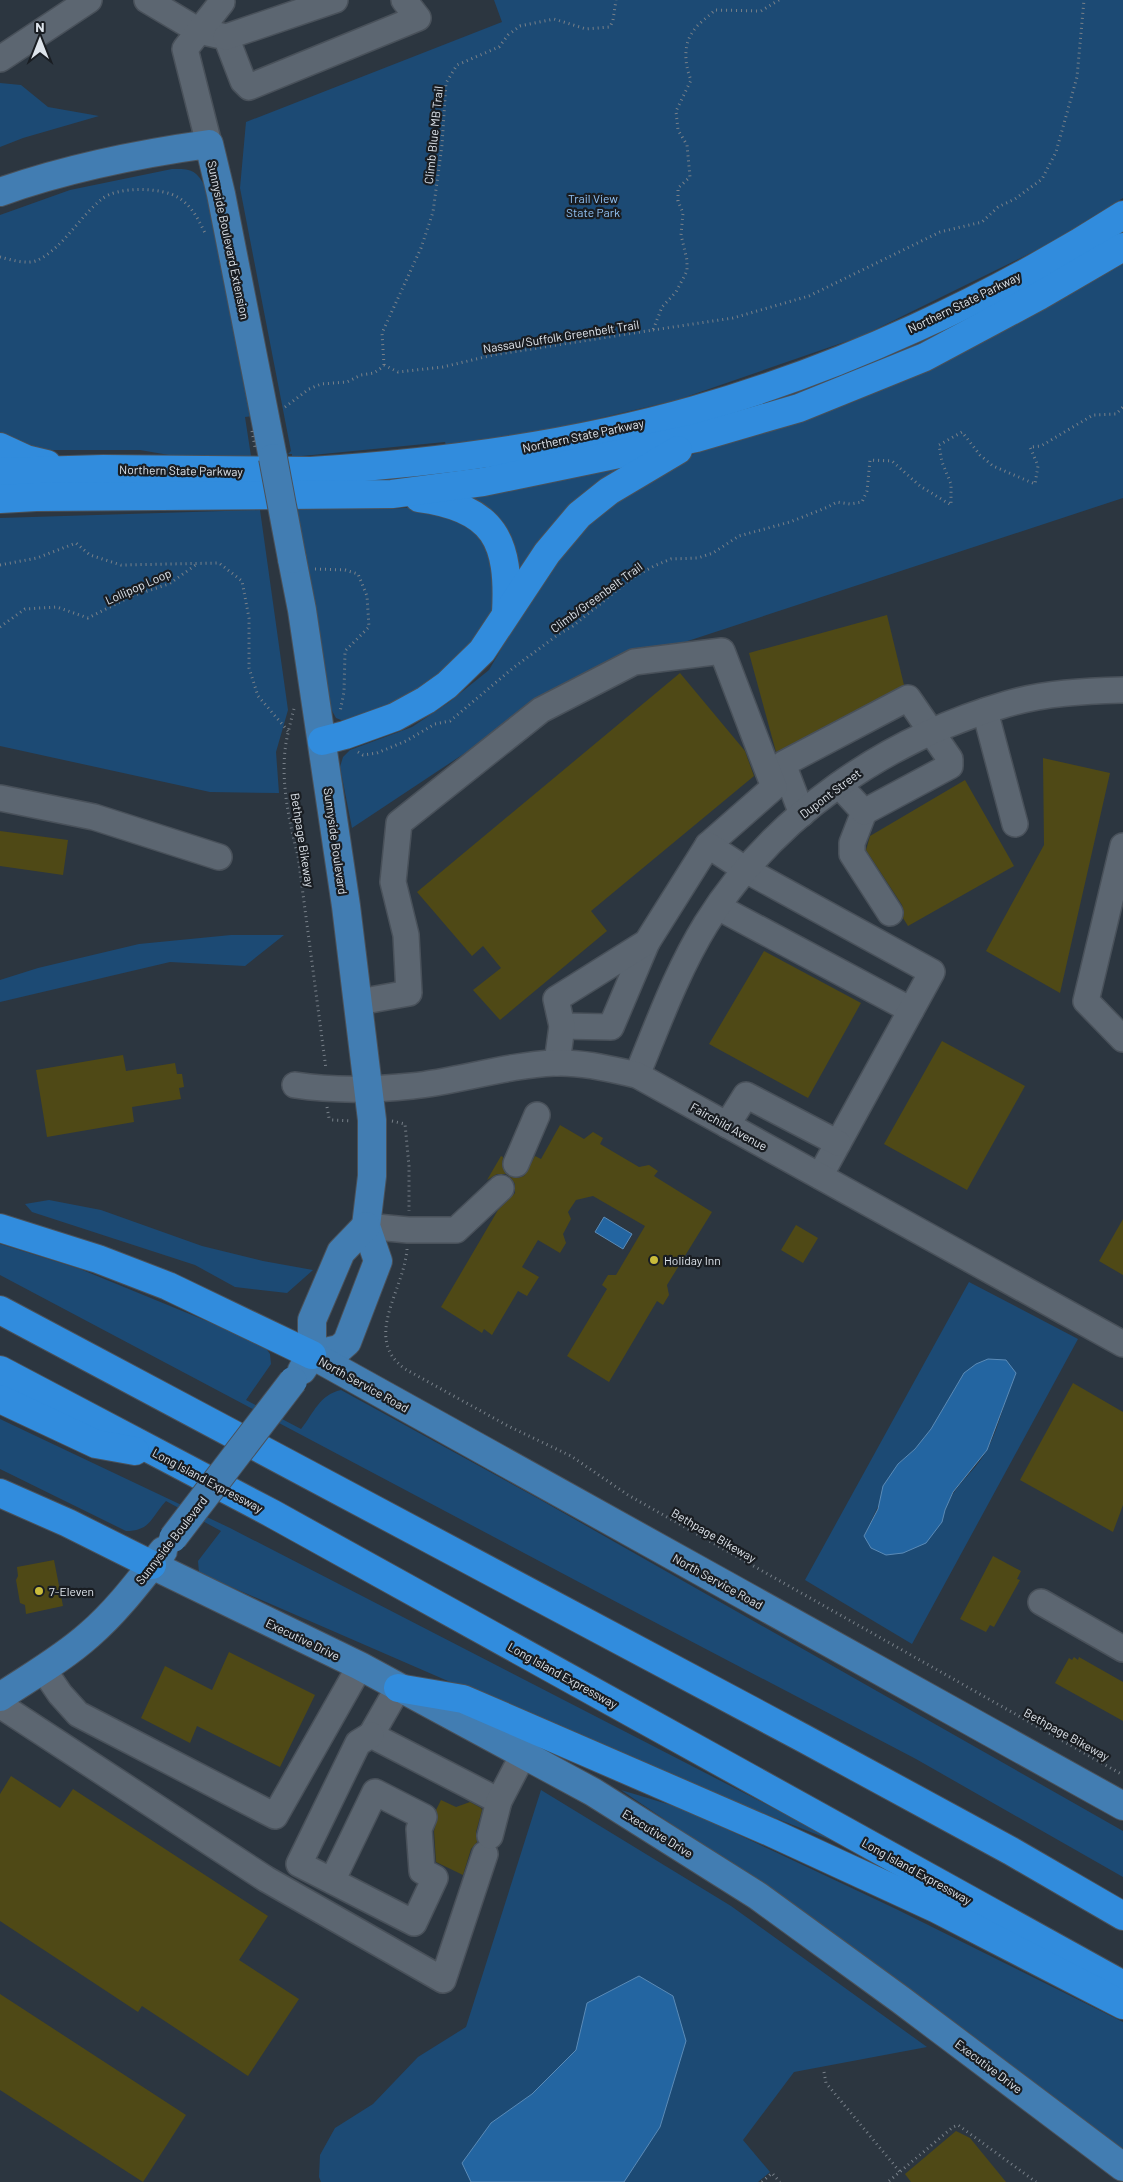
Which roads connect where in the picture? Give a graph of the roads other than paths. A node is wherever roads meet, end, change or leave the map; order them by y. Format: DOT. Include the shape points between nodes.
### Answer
graph roads {
  1 [pos="89,0"];
  2 [pos="147,0"];
  3 [pos="335,0"];
  4 [pos="404,0"];
  5 [pos="227,1"];
  6 [pos="199,31"];
  7 [pos="226,37"];
  8 [pos="0,59"];
  9 [pos="208,144"];
  10 [pos="0,192"];
  11 [pos="1123,215"];
  12 [pos="1123,247"];
  13 [pos="696,438"];
  14 [pos="0,447"];
  15 [pos="273,458"];
  16 [pos="75,470"];
  17 [pos="0,472"];
  18 [pos="392,494"];
  19 [pos="0,499"];
  20 [pos="506,613"];
  21 [pos="1123,690"];
  22 [pos="985,711"];
  23 [pos="932,732"];
  24 [pos="322,741"];
  25 [pos="839,785"];
  26 [pos="0,798"];
  27 [pos="864,812"];
  28 [pos="802,814"];
  29 [pos="1015,824"];
  30 [pos="708,845"];
  31 [pos="1123,846"];
  32 [pos="219,857"];
  33 [pos="746,870"];
  34 [pos="718,907"];
  35 [pos="890,913"];
  36 [pos="647,942"];
  37 [pos="359,1002"];
  38 [pos="911,1010"];
  39 [pos="562,1026"];
  40 [pos="1123,1039"];
  41 [pos="557,1063"];
  42 [pos="637,1075"];
  43 [pos="295,1085"];
  44 [pos="369,1089"];
  45 [pos="537,1115"];
  46 [pos="726,1125"];
  47 [pos="838,1143"];
  48 [pos="516,1164"];
  49 [pos="820,1176"];
  50 [pos="501,1188"];
  51 [pos="366,1226"];
  52 [pos="0,1228"];
  53 [pos="0,1310"];
  54 [pos="1123,1344"];
  55 [pos="312,1355"];
  56 [pos="0,1370"];
  57 [pos="0,1399"];
  58 [pos="160,1455"];
  59 [pos="0,1493"];
  60 [pos="152,1565"];
  61 [pos="1041,1602"];
  62 [pos="1123,1649"];
  63 [pos="360,1666"];
  64 [pos="43,1669"];
  65 [pos="398,1688"];
  66 [pos="0,1697"];
  67 [pos="0,1705"];
  68 [pos="371,1735"];
  69 [pos="524,1753"];
  70 [pos="499,1801"];
  71 [pos="1123,1806"];
  72 [pos="332,1881"];
  73 [pos="1123,1916"];
  74 [pos="1123,1985"];
  75 [pos="1123,2005"];
  76 [pos="1123,2167"];
  1 -- 8 [label="street"];
  2 -- 6 [label="street"];
  3 -- 7 [label="street"];
  4 -- 7 [label="street" via="418,18 250,86 244,81"];
  5 -- 6 [label="street"];
  6 -- 7 [label="street"];
  6 -- 9 [label="street" via="185,49"];
  9 -- 10 [label="main road, Sunnyside Boulevard Extension" via="89,165"];
  9 -- 15 [label="main road, Sunnyside Boulevard Extension"];
  11 -- 16 [label="highway, Northern State Parkway" via="1076,245 977,298 841,361 695,410 596,435 501,453 310,472"];
  12 -- 13 [label="highway, Northern State Parkway" via="925,357 799,408"];
  13 -- 18 [label="highway, Northern State Parkway" via="502,478"];
  13 -- 20 [label="highway" via="609,491 579,515 547,553"];
  14 -- 16 [label="highway" via="26,459"];
  15 -- 24 [label="main road, Sunnyside Boulevard, bridge" via="299,564 302,610"];
  16 -- 17 [label="highway, Northern State Parkway"];
  18 -- 19 [label="highway, Northern State Parkway"];
  18 -- 20 [label="highway" via="440,500 476,516 487,526 503,551 507,568"];
  20 -- 24 [label="highway" via="482,651 447,685 426,700 394,717 345,736"];
  21 -- 22 [label="street, Dupont Street" via="1080,691 1009,703"];
  22 -- 23 [label="street, Dupont Street"];
  22 -- 29 [label="street"];
  23 -- 25 [label="street, Dupont Street" via="868,764"];
  23 -- 27 [label="street" via="950,759 950,766"];
  23 -- 28 [label="street" via="908,698 783,764"];
  24 -- 37 [label="main road, Sunnyside Boulevard"];
  25 -- 27 [label="street"];
  25 -- 28 [label="street, Dupont Street"];
  26 -- 32 [label="street" via="94,817"];
  27 -- 35 [label="street" via="852,844 852,854"];
  28 -- 33 [label="street, Dupont Street"];
  30 -- 33 [label="street"];
  30 -- 36 [label="street"];
  30 -- 37 [label="street" via="774,787 722,651 634,662 541,710 399,823 393,882 406,935 409,993"];
  31 -- 40 [label="street" via="1086,1001"];
  33 -- 34 [label="street, Dupont Street"];
  33 -- 38 [label="street" via="932,972"];
  34 -- 38 [label="street"];
  34 -- 42 [label="street, Dupont Street" via="676,979"];
  36 -- 39 [label="street" via="556,999"];
  36 -- 39 [label="street" via="612,1026"];
  37 -- 44 [label="main road, Sunnyside Boulevard"];
  38 -- 47 [label="street"];
  39 -- 41 [label="street"];
  41 -- 42 [label="street, Fairchild Avenue" via="597,1066"];
  41 -- 44 [label="street, Fairchild Avenue" via="515,1067 413,1086"];
  42 -- 46 [label="street, Fairchild Avenue"];
  43 -- 44 [label="street, Fairchild Avenue" via="326,1090"];
  44 -- 51 [label="main road, Sunnyside Boulevard" via="372,1176"];
  45 -- 48 [label="street"];
  46 -- 47 [label="street" via="746,1095"];
  46 -- 49 [label="street, Fairchild Avenue"];
  47 -- 49 [label="street"];
  49 -- 54 [label="street, Fairchild Avenue"];
  50 -- 51 [label="street" via="456,1230"];
  51 -- 55 [label="main road" via="341,1252 312,1320"];
  51 -- 55 [label="main road, Sunnyside Boulevard" via="378,1261 347,1342 340,1349"];
  52 -- 55 [label="highway" via="98,1259 168,1286"];
  53 -- 73 [label="highway" via="812,1742"];
  55 -- 60 [label="main road, Sunnyside Boulevard, bridge"];
  55 -- 71 [label="main road, North Service Road"];
  56 -- 58 [label="highway, Long Island Expressway"];
  57 -- 58 [label="highway" via="96,1444"];
  58 -- 74 [label="highway, Long Island Expressway" via="273,1514"];
  59 -- 60 [label="highway"];
  60 -- 63 [label="main road, Executive Drive"];
  60 -- 64 [label="main road, Sunnyside Boulevard" via="89,1635"];
  61 -- 62 [label="street"];
  63 -- 64 [label="street" via="274,1816 78,1714"];
  63 -- 65 [label="main road, Executive Drive"];
  64 -- 66 [label="main road, Sunnyside Boulevard"];
  65 -- 68 [label="street"];
  65 -- 69 [label="main road, Executive Drive"];
  65 -- 75 [label="highway" via="463,1699 770,1832 937,1909"];
  67 -- 70 [label="street" via="266,1879 442,1980 488,1845"];
  68 -- 70 [label="street"];
  68 -- 72 [label="street" via="358,1743 299,1864"];
  69 -- 70 [label="street"];
  69 -- 76 [label="main road, Executive Drive" via="593,1792 758,1896"];
  72 -- 72 [label="street" via="375,1792 424,1817 418,1829 422,1871 435,1878 414,1923"];
}
